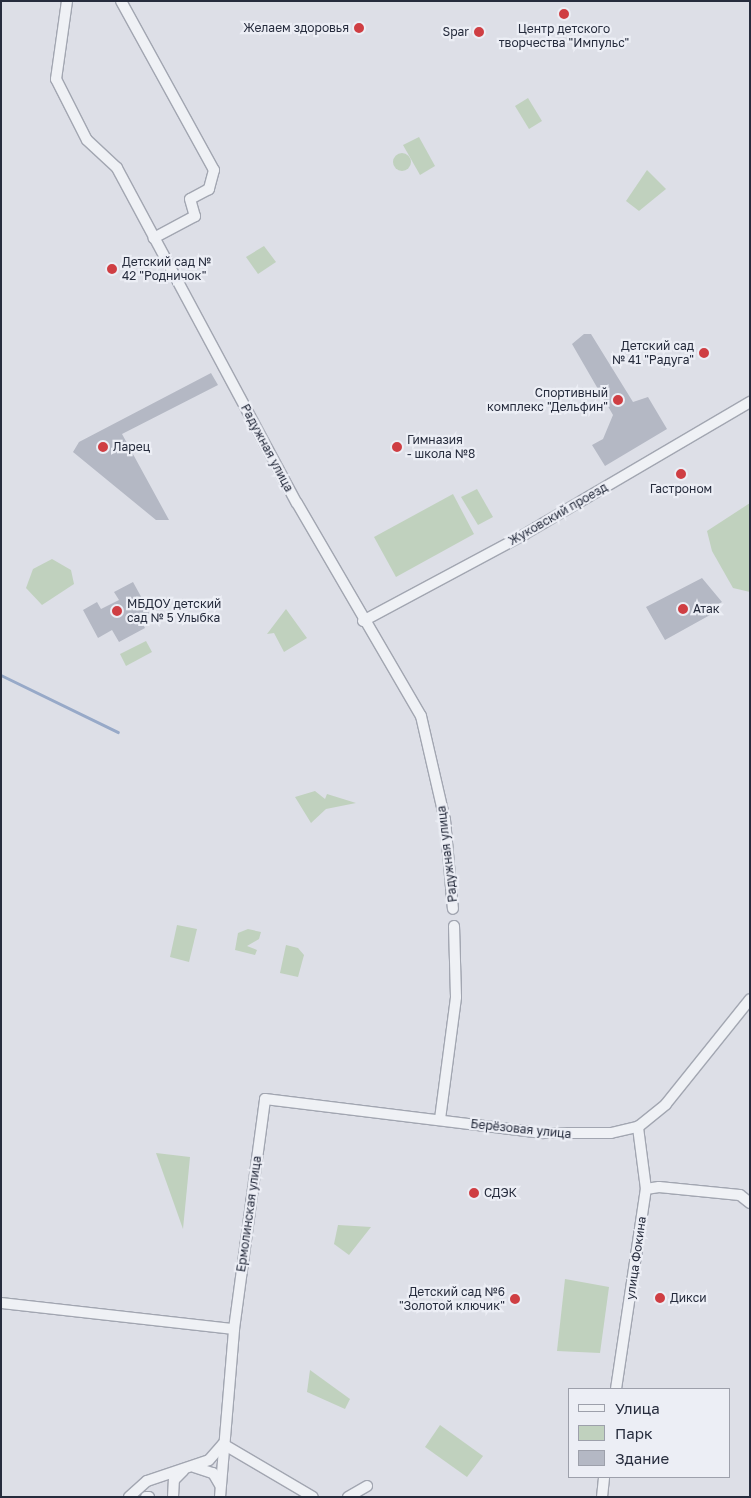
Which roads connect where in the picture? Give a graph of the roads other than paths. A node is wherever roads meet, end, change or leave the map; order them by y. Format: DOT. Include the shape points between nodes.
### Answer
graph roads {
  1 [pos="67,1"];
  2 [pos="121,1"];
  3 [pos="154,238"];
  4 [pos="750,402"];
  5 [pos="363,621"];
  6 [pos="453,909"];
  7 [pos="454,926"];
  8 [pos="750,1000"];
  9 [pos="265,1099"];
  10 [pos="440,1119"];
  11 [pos="638,1126"];
  12 [pos="646,1189"];
  13 [pos="750,1203"];
  14 [pos="1,1303"];
  15 [pos="234,1329"];
  16 [pos="616,1388"];
  17 [pos="222,1444"];
  18 [pos="188,1468"];
  19 [pos="604,1478"];
  20 [pos="367,1486"];
  21 [pos="220,1492"];
  22 [pos="129,1497"];
  23 [pos="173,1497"];
  24 [pos="313,1497"];
  25 [pos="348,1497"];
  26 [pos="602,1497"];
  1 -- 3 [label="street, Радужная улица" via="56,79 87,140 117,168"];
  2 -- 3 [label="street" via="214,170 209,189 190,199 195,216"];
  3 -- 5 [label="street, Радужная улица"];
  4 -- 5 [label="street, Жуковский проезд" via="516,538"];
  5 -- 6 [label="street, Радужная улица" via="421,716 445,820"];
  7 -- 10 [label="street" via="456,997"];
  8 -- 11 [label="street, Берёзовая улица" via="666,1104"];
  9 -- 10 [label="street, Берёзовая улица"];
  9 -- 15 [label="street, Ермолинская улица"];
  10 -- 11 [label="street, Берёзовая улица" via="569,1135 611,1133"];
  11 -- 12 [label="street, улица Фокина"];
  12 -- 13 [label="street" via="659,1187 740,1196"];
  12 -- 16 [label="street, улица Фокина"];
  14 -- 15 [label="street"];
  15 -- 17 [label="street, Ермолинская улица"];
  17 -- 18 [label="street" via="209,1460"];
  17 -- 21 [label="street, Ермолинская улица"];
  17 -- 24 [label="street"];
  18 -- 21 [label="street" via="207,1468"];
  18 -- 22 [label="street" via="147,1481"];
  18 -- 23 [label="street" via="174,1480"];
  19 -- 26 [label="street"];
  20 -- 25 [label="street"];
}
